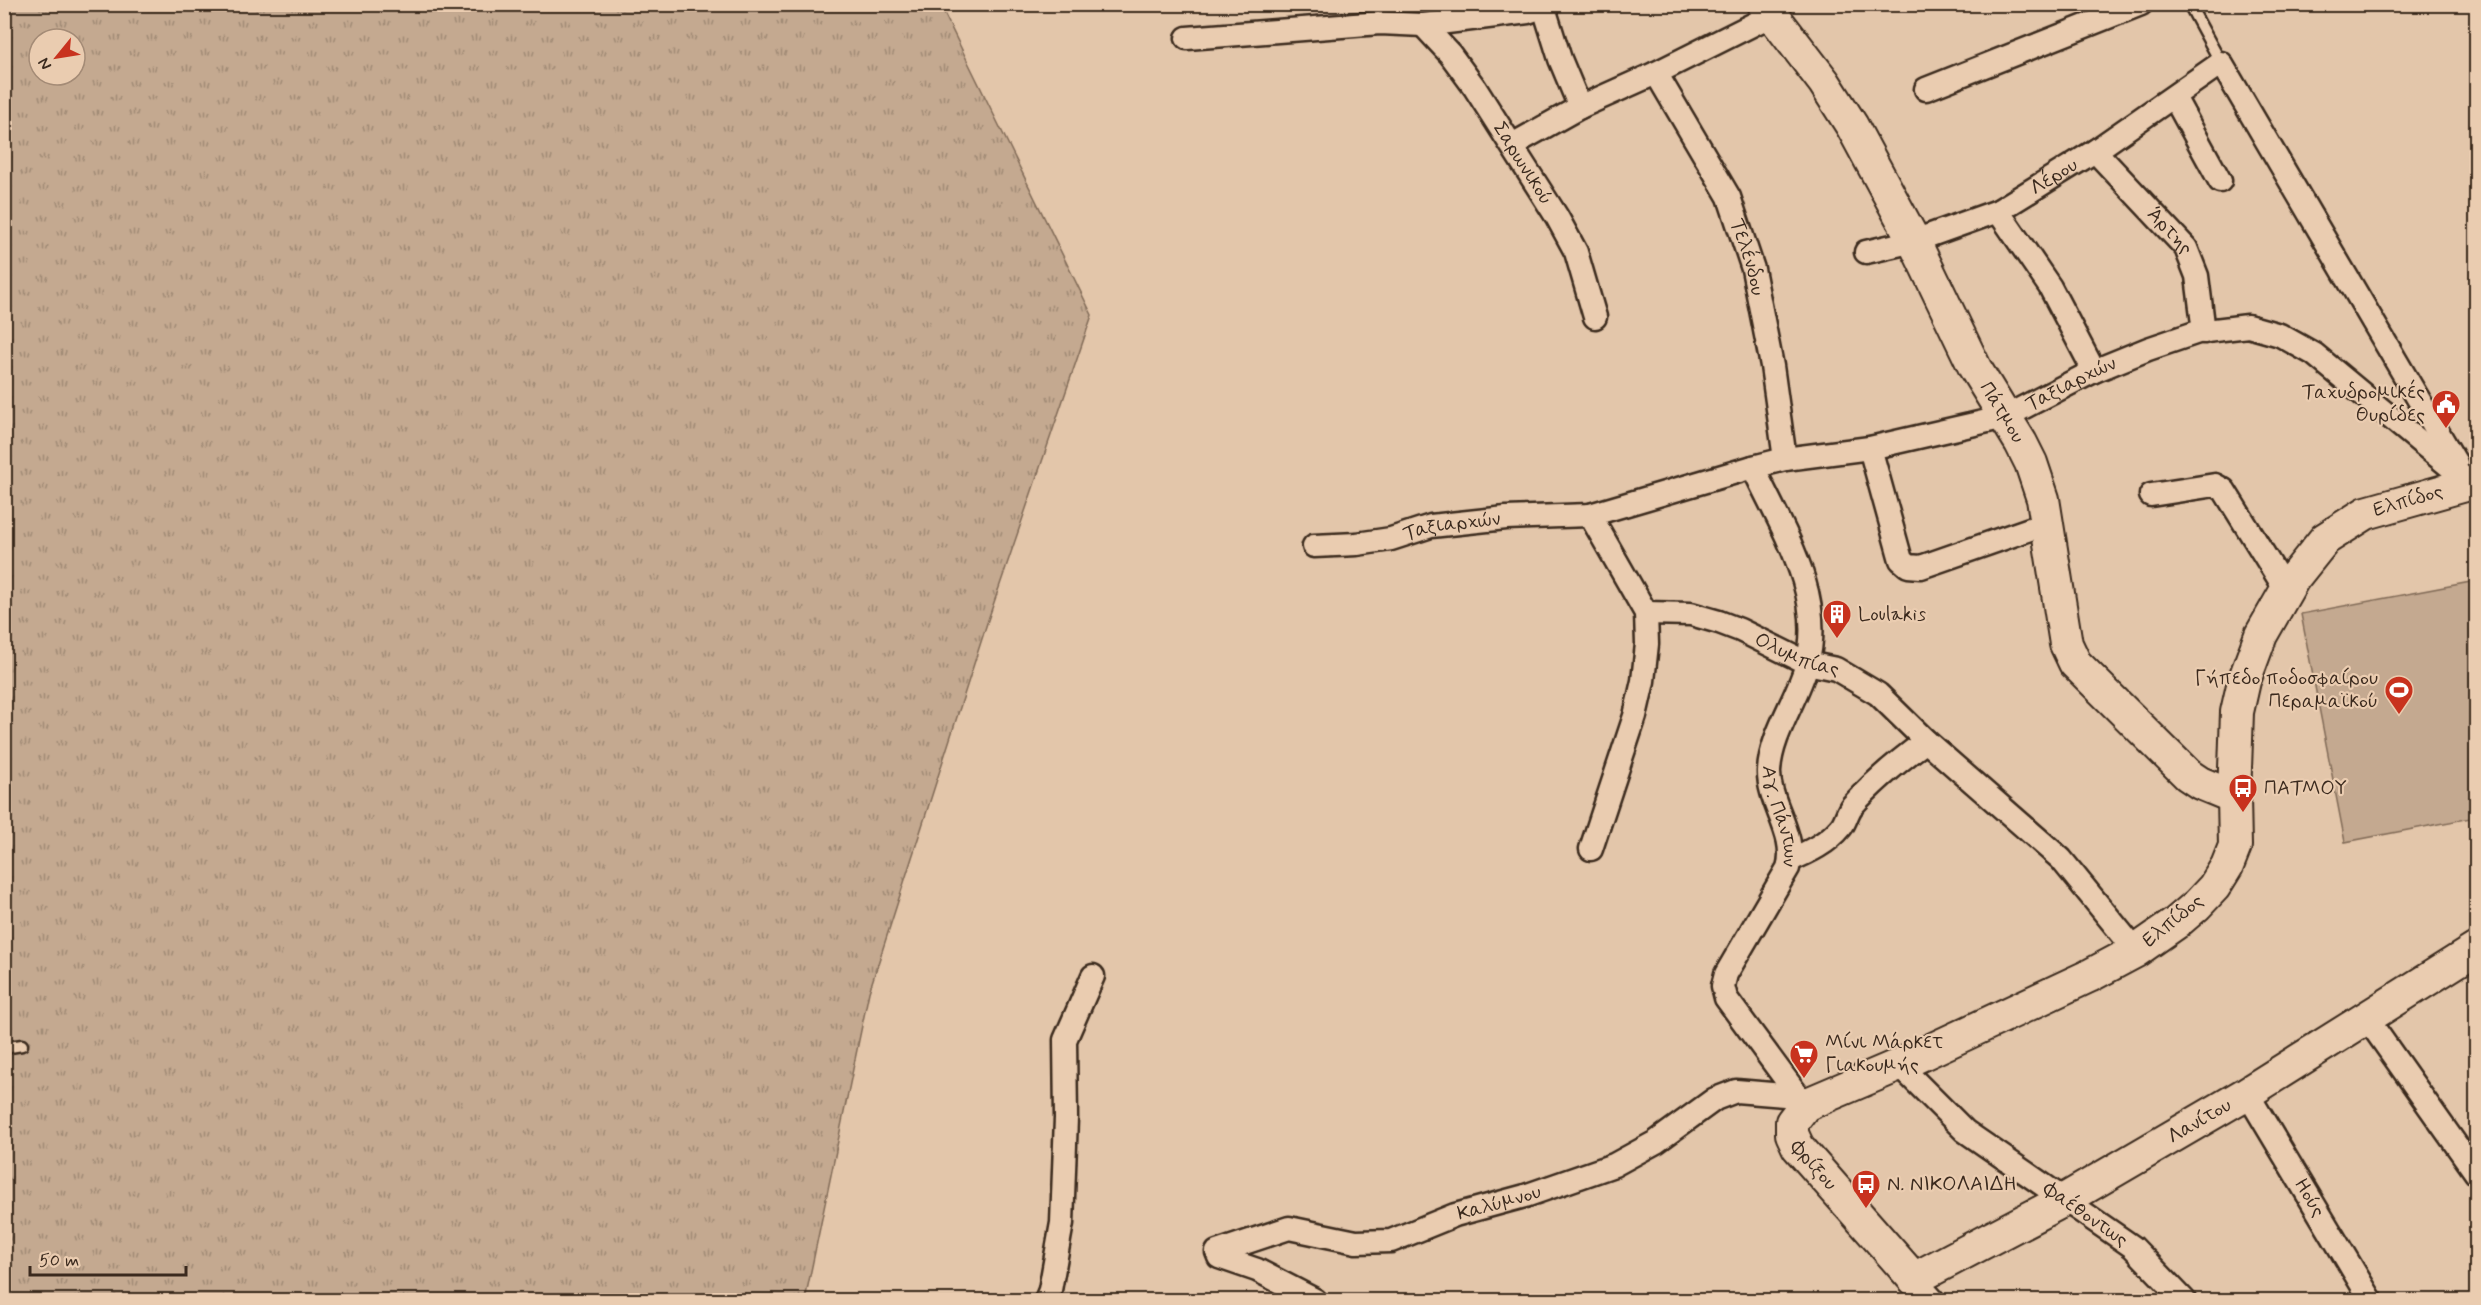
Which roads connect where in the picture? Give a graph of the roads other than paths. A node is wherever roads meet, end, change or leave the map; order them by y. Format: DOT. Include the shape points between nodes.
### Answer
graph roads {
  1 [pos="2140,4"];
  2 [pos="2189,4"];
  3 [pos="1547,6"];
  4 [pos="1768,10"];
  5 [pos="1383,14"];
  6 [pos="1423,25"];
  7 [pos="1187,38"];
  8 [pos="2221,63"];
  9 [pos="1656,73"];
  10 [pos="1926,89"];
  11 [pos="2174,97"];
  12 [pos="1580,107"];
  13 [pos="1512,145"];
  14 [pos="2095,151"];
  15 [pos="2220,181"];
  16 [pos="1998,211"];
  17 [pos="1914,241"];
  18 [pos="1866,252"];
  19 [pos="1595,317"];
  20 [pos="2204,332"];
  21 [pos="2094,371"];
  22 [pos="2005,417"];
  23 [pos="1870,448"];
  24 [pos="1785,459"];
  25 [pos="1753,467"];
  26 [pos="2471,481"];
  27 [pos="2151,495"];
  28 [pos="1590,514"];
  29 [pos="2047,523"];
  30 [pos="1314,546"];
  31 [pos="2286,590"];
  32 [pos="1646,613"];
  33 [pos="1807,663"];
  34 [pos="1926,741"];
  35 [pos="2234,797"];
  36 [pos="1592,849"];
  37 [pos="1790,860"];
  38 [pos="2476,949"];
  39 [pos="2136,951"];
  40 [pos="1093,976"];
  41 [pos="2366,1017"];
  42 [pos="22,1045"];
  43 [pos="4,1048"];
  44 [pos="1899,1065"];
  45 [pos="2247,1093"];
  46 [pos="1801,1100"];
  47 [pos="2476,1173"];
  48 [pos="2064,1200"];
  49 [pos="1923,1290"];
  50 [pos="1046,1300"];
  51 [pos="1315,1300"];
  52 [pos="2184,1300"];
  53 [pos="2371,1300"];
  1 -- 10 [label="street"];
  2 -- 8 [label="lane"];
  3 -- 6 [label="street" via="1528,12"];
  3 -- 12 [label="street" via="1560,59"];
  4 -- 9 [label="street"];
  4 -- 17 [label="street, Πάτμου" via="1824,82 1852,126"];
  5 -- 6 [label="street"];
  5 -- 7 [label="street"];
  6 -- 13 [label="street, Σαρωνικού" via="1469,79"];
  8 -- 11 [label="street, Λέρου"];
  8 -- 26 [label="street"];
  9 -- 12 [label="street"];
  9 -- 24 [label="street, Τελένδου" via="1728,197 1753,269"];
  11 -- 14 [label="street, Λέρου"];
  11 -- 15 [label="street"];
  12 -- 13 [label="street"];
  13 -- 19 [label="street, Σαρωνικού" via="1576,252"];
  14 -- 16 [label="street, Λέρου"];
  14 -- 20 [label="street, Άρτης" via="2186,248 2197,276"];
  16 -- 17 [label="street, Λέρου"];
  16 -- 21 [label="street" via="2050,287"];
  17 -- 18 [label="street, Λέρου"];
  17 -- 22 [label="street, Πάτμου" via="1975,368"];
  20 -- 21 [label="street, Ταξιαρχών"];
  20 -- 26 [label="street, Ταξιαρχών" via="2248,326 2280,335 2314,354"];
  21 -- 22 [label="street, Ταξιαρχών"];
  22 -- 23 [label="street, Ταξιαρχών"];
  22 -- 29 [label="street, Πάτμου" via="2038,480"];
  23 -- 24 [label="street, Ταξιαρχών"];
  23 -- 29 [label="street" via="1901,560 1908,566 1920,567"];
  24 -- 25 [label="street, Ταξιαρχών"];
  25 -- 28 [label="street, Ταξιαρχών"];
  25 -- 33 [label="street, Αγ. Πάντων" via="1804,579 1811,618"];
  26 -- 31 [label="street, Ελπίδος" via="2356,518 2325,539"];
  27 -- 31 [label="street" via="2215,485 2224,489"];
  28 -- 30 [label="street, Ταξιαρχών" via="1431,526 1391,539"];
  28 -- 32 [label="street"];
  29 -- 35 [label="street, Πάτμου" via="2066,644 2075,663 2188,775"];
  31 -- 35 [label="street, Ελπίδος" via="2261,635 2244,681 2237,712"];
  32 -- 33 [label="street, Ολυμπίας" via="1692,615 1719,622"];
  32 -- 36 [label="street" via="1647,644 1635,716"];
  33 -- 34 [label="street, Ολυμπίας" via="1836,669 1878,694"];
  33 -- 37 [label="street, Αγ. Πάντων" via="1771,756 1770,786 1790,845"];
  34 -- 37 [label="street" via="1901,759 1851,808 1842,826 1826,841"];
  34 -- 39 [label="street, Ολυμπίας" via="2061,859"];
  35 -- 39 [label="street, Ελπίδος" via="2235,846 2214,887 2176,924"];
  37 -- 46 [label="street, Αγ. Πάντων" via="1723,986 1726,998"];
  38 -- 41 [label="street, Λανίτου"];
  39 -- 44 [label="street, Ελπίδος"];
  40 -- 50 [label="street" via="1065,1040 1062,1223"];
  41 -- 45 [label="street, Λανίτου"];
  41 -- 47 [label="street"];
  42 -- 43 [label="lane"];
  44 -- 46 [label="street, Ελπίδος"];
  44 -- 48 [label="street, Φαέθοντως" via="1965,1131"];
  45 -- 48 [label="street, Λανίτου"];
  45 -- 53 [label="street, Ηούς"];
  46 -- 49 [label="street, Φρίξου" via="1792,1122 1798,1147"];
  46 -- 51 [label="street, Καλύμνου" via="1736,1091 1715,1099 1656,1142 1614,1165 1455,1215 1391,1241 1356,1242 1289,1228 1217,1252 1219,1257"];
  48 -- 49 [label="street, Λανίτου"];
  48 -- 52 [label="street, Φαέθοντως" via="2133,1247"];
}
